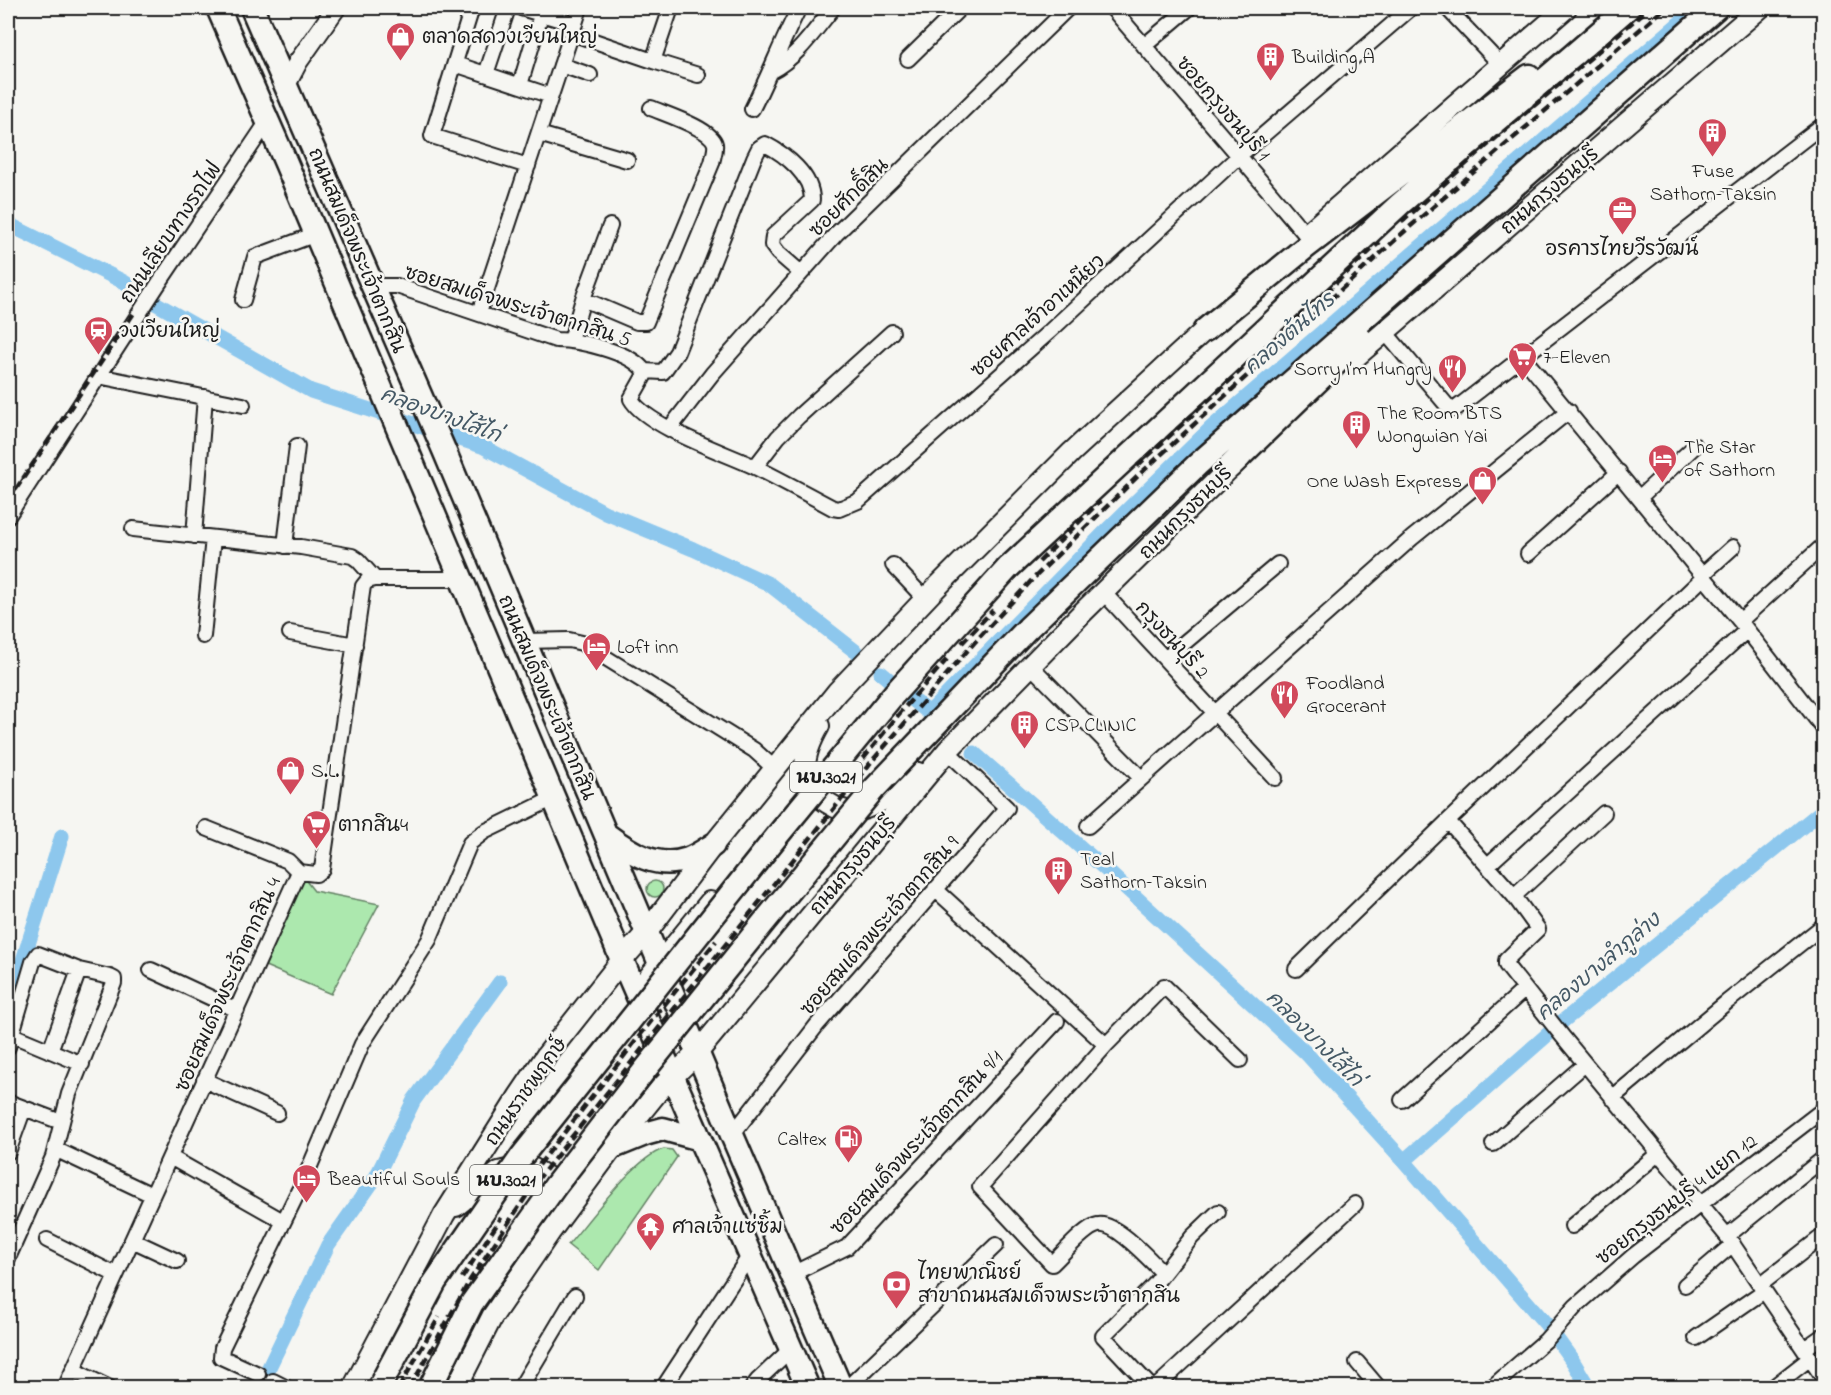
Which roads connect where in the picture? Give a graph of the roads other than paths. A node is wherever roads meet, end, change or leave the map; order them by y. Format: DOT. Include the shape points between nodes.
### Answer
graph roads {
  1 [pos="218,8"];
  2 [pos="252,8"];
  3 [pos="336,8"];
  4 [pos="472,8"];
  5 [pos="508,8"];
  6 [pos="521,8"];
  7 [pos="580,8"];
  8 [pos="671,8"];
  9 [pos="799,8"];
  10 [pos="833,8"];
  11 [pos="960,8"];
  12 [pos="1068,8"];
  13 [pos="1112,8"];
  14 [pos="1189,8"];
  15 [pos="1411,8"];
  16 [pos="1447,8"];
  17 [pos="1566,8"];
  18 [pos="1716,8"];
  19 [pos="1760,8"];
  20 [pos="1622,13"];
  21 [pos="541,15"];
  22 [pos="573,28"];
  23 [pos="1144,46"];
  24 [pos="908,59"];
  25 [pos="652,61"];
  26 [pos="455,64"];
  27 [pos="1500,64"];
  28 [pos="561,65"];
  29 [pos="771,71"];
  30 [pos="486,74"];
  31 [pos="590,75"];
  32 [pos="698,75"];
  33 [pos="286,85"];
  34 [pos="520,86"];
  35 [pos="551,96"];
  36 [pos="651,108"];
  37 [pos="752,109"];
  38 [pos="268,121"];
  39 [pos="1824,124"];
  40 [pos="539,134"];
  41 [pos="1240,155"];
  42 [pos="627,160"];
  43 [pos="528,166"];
  44 [pos="1507,191"];
  45 [pos="610,226"];
  46 [pos="316,234"];
  47 [pos="1306,235"];
  48 [pos="801,273"];
  49 [pos="373,285"];
  50 [pos="583,299"];
  51 [pos="243,300"];
  52 [pos="479,313"];
  53 [pos="1204,330"];
  54 [pos="892,332"];
  55 [pos="1384,332"];
  56 [pos="571,340"];
  57 [pos="1522,356"];
  58 [pos="644,371"];
  59 [pos="98,376"];
  60 [pos="205,397"];
  61 [pos="243,405"];
  62 [pos="1569,411"];
  63 [pos="670,428"];
  64 [pos="297,446"];
  65 [pos="1695,446"];
  66 [pos="1230,466"];
  67 [pos="755,467"];
  68 [pos="1619,472"];
  69 [pos="1640,497"];
  70 [pos="858,501"];
  71 [pos="8,516"];
  72 [pos="133,529"];
  73 [pos="194,536"];
  74 [pos="213,538"];
  75 [pos="1824,545"];
  76 [pos="285,546"];
  77 [pos="1733,547"];
  78 [pos="1528,554"];
  79 [pos="1278,564"];
  80 [pos="893,565"];
  81 [pos="1703,576"];
  82 [pos="375,579"];
  83 [pos="461,579"];
  84 [pos="1103,592"];
  85 [pos="925,599"];
  86 [pos="1743,625"];
  87 [pos="290,633"];
  88 [pos="203,636"];
  89 [pos="525,641"];
  90 [pos="355,645"];
  91 [pos="1165,659"];
  92 [pos="1030,665"];
  93 [pos="837,692"];
  94 [pos="1215,712"];
  95 [pos="1824,729"];
  96 [pos="947,751"];
  97 [pos="776,769"];
  98 [pos="1141,778"];
  99 [pos="1275,778"];
  100 [pos="554,798"];
  101 [pos="822,800"];
  102 [pos="1604,813"];
  103 [pos="1448,821"];
  104 [pos="1088,826"];
  105 [pos="206,828"];
  106 [pos="607,835"];
  107 [pos="713,845"];
  108 [pos="1488,865"];
  109 [pos="299,872"];
  110 [pos="935,889"];
  111 [pos="1514,896"];
  112 [pos="1824,925"];
  113 [pos="647,932"];
  114 [pos="622,960"];
  115 [pos="661,962"];
  116 [pos="1296,969"];
  117 [pos="79,970"];
  118 [pos="151,970"];
  119 [pos="1525,989"];
  120 [pos="644,993"];
  121 [pos="237,1010"];
  122 [pos="1057,1021"];
  123 [pos="9,1041"];
  124 [pos="1106,1045"];
  125 [pos="50,1051"];
  126 [pos="698,1052"];
  127 [pos="1240,1060"];
  128 [pos="82,1064"];
  129 [pos="1585,1064"];
  130 [pos="672,1077"];
  131 [pos="204,1080"];
  132 [pos="1612,1098"];
  133 [pos="1402,1100"];
  134 [pos="8,1102"];
  135 [pos="24,1108"];
  136 [pos="1824,1109"];
  137 [pos="277,1113"];
  138 [pos="61,1122"];
  139 [pos="732,1135"];
  140 [pos="700,1139"];
  141 [pos="1492,1144"];
  142 [pos="613,1147"];
  143 [pos="55,1149"];
  144 [pos="8,1152"];
  145 [pos="1659,1153"];
  146 [pos="170,1157"];
  147 [pos="1824,1158"];
  148 [pos="153,1196"];
  149 [pos="1354,1204"];
  150 [pos="1700,1204"];
  151 [pos="1218,1212"];
  152 [pos="444,1215"];
  153 [pos="283,1221"];
  154 [pos="1572,1226"];
  155 [pos="550,1232"];
  156 [pos="1824,1235"];
  157 [pos="47,1240"];
  158 [pos="132,1240"];
  159 [pos="1730,1240"];
  160 [pos="996,1245"];
  161 [pos="750,1255"];
  162 [pos="8,1258"];
  163 [pos="177,1262"];
  164 [pos="1163,1273"];
  165 [pos="792,1274"];
  166 [pos="116,1275"];
  167 [pos="1685,1285"];
  168 [pos="1762,1288"];
  169 [pos="575,1296"];
  170 [pos="1824,1335"];
  171 [pos="1696,1338"];
  172 [pos="791,1348"];
  173 [pos="1806,1354"];
  174 [pos="1358,1362"];
  175 [pos="73,1370"];
  176 [pos="258,1374"];
  177 [pos="1824,1379"];
  178 [pos="273,1381"];
  179 [pos="380,1385"];
  180 [pos="65,1388"];
  181 [pos="110,1388"];
  182 [pos="287,1388"];
  183 [pos="352,1388"];
  184 [pos="430,1388"];
  185 [pos="456,1388"];
  186 [pos="520,1388"];
  187 [pos="663,1388"];
  188 [pos="752,1388"];
  189 [pos="807,1388"];
  190 [pos="841,1388"];
  191 [pos="847,1388"];
  192 [pos="1153,1388"];
  193 [pos="1379,1388"];
  194 [pos="1491,1388"];
  195 [pos="1772,1388"];
  1 -- 38 [label="main road, ถนนสมเด็จพระเจ้าตากสิน"];
  2 -- 33 [label="main road, ถนนสมเด็จพระเจ้าตากสิน"];
  3 -- 33 [label="street"];
  4 -- 26 [label="street"];
  5 -- 30 [label="street"];
  6 -- 21 [label="street"];
  7 -- 22 [label="street"];
  8 -- 25 [label="street"];
  9 -- 29 [label="street"];
  10 -- 29 [label="street" via="796,53"];
  11 -- 24 [label="street"];
  12 -- 48 [label="street, ซอยศักดิ์สิน" via="836,234"];
  13 -- 23 [label="street, ซอยกรุงธนบุรี 1"];
  14 -- 23 [label="street"];
  15 -- 41 [label="street, ซอยศาลเจ้าอาเหนียว"];
  16 -- 27 [label="street"];
  17 -- 27 [label="main road"];
  18 -- 44 [label="main road, ถนนกรุงธนบุรี"];
  19 -- 55 [label="main road, ถนนกรุงธนบุรี"];
  20 -- 53 [label="main road" via="1498,98"];
  20 -- 120 [label="main road, นบ.3021, bridge" via="1400,204 1008,568 894,694"];
  21 -- 22 [label="street"];
  21 -- 34 [label="street"];
  22 -- 25 [label="street"];
  22 -- 28 [label="street"];
  23 -- 41 [label="street, ซอยกรุงธนบุรี 1"];
  25 -- 32 [label="street"];
  26 -- 30 [label="street"];
  26 -- 43 [label="street" via="432,136"];
  27 -- 47 [label="main road"];
  28 -- 31 [label="street"];
  28 -- 35 [label="street"];
  29 -- 37 [label="street"];
  30 -- 34 [label="street"];
  33 -- 49 [label="main road, ถนนสมเด็จพระเจ้าตากสิน"];
  34 -- 35 [label="street"];
  35 -- 40 [label="street"];
  36 -- 50 [label="street" via="712,137 712,163 646,322 637,322"];
  38 -- 46 [label="main road, ถนนสมเด็จพระเจ้าตากสิน"];
  38 -- 59 [label="street, ถนนเลียบทางรถไฟ"];
  39 -- 57 [label="street"];
  40 -- 42 [label="street"];
  40 -- 43 [label="street"];
  41 -- 47 [label="street, ซอยกรุงธนบุรี 1"];
  41 -- 70 [label="street, ซอยศาลเจ้าอาเหนียว"];
  43 -- 52 [label="street"];
  44 -- 66 [label="main road" via="1446,257"];
  44 -- 184 [label="main road, ถนนกรุงธนบุรี / นบ.3021, bridge" via="1197,465 1028,628 873,790 556,1185 472,1303"];
  45 -- 50 [label="street"];
  46 -- 51 [label="street" via="255,257"];
  46 -- 83 [label="main road, ถนนสมเด็จพระเจ้าตากสิน"];
  47 -- 53 [label="main road"];
  48 -- 58 [label="street" via="778,253 772,245 773,236 812,200 812,190 796,166 765,144 754,158 677,352 663,372"];
  48 -- 63 [label="street, ซอยศักดิ์สิน"];
  49 -- 52 [label="street, ซอยสมเด็จพระเจ้าตากสิน 5" via="397,286"];
  49 -- 89 [label="main road, ถนนสมเด็จพระเจ้าตากสิน"];
  50 -- 56 [label="street"];
  52 -- 56 [label="street, ซอยสมเด็จพระเจ้าตากสิน 5" via="556,340"];
  53 -- 85 [label="main road" via="1072,452"];
  54 -- 67 [label="street" via="799,416"];
  55 -- 57 [label="street" via="1452,410"];
  55 -- 66 [label="main road, ถนนกรุงธนบุรี"];
  56 -- 58 [label="street, ซอยสมเด็จพระเจ้าตากสิน 5" via="637,362"];
  57 -- 62 [label="street"];
  58 -- 63 [label="street, ซอยสมเด็จพระเจ้าตากสิน 5" via="631,399 639,410"];
  59 -- 60 [label="street"];
  59 -- 71 [label="street, ถนนเลียบทางรถไฟ"];
  60 -- 61 [label="street"];
  60 -- 73 [label="street"];
  62 -- 68 [label="street"];
  62 -- 94 [label="street" via="1412,538"];
  63 -- 67 [label="street, ซอยสมเด็จพระเจ้าตากสิน 5"];
  64 -- 76 [label="street"];
  65 -- 69 [label="street"];
  66 -- 84 [label="main road, ถนนกรุงธนบุรี"];
  67 -- 70 [label="street, ซอยสมเด็จพระเจ้าตากสิน 5" via="833,508"];
  68 -- 69 [label="street"];
  68 -- 78 [label="street"];
  69 -- 81 [label="street"];
  72 -- 73 [label="street"];
  73 -- 74 [label="street"];
  74 -- 76 [label="street"];
  74 -- 88 [label="street"];
  75 -- 86 [label="street"];
  76 -- 82 [label="street" via="352,555"];
  77 -- 81 [label="street"];
  79 -- 91 [label="street"];
  80 -- 85 [label="street"];
  81 -- 86 [label="street"];
  81 -- 103 [label="street"];
  82 -- 83 [label="street"];
  82 -- 90 [label="street, ซอยสมเด็จพระเจ้าตากสิน 4" via="363,586"];
  83 -- 100 [label="main road, ถนนสมเด็จพระเจ้าตากสิน"];
  84 -- 91 [label="street, กรุงธนบุรี 2"];
  84 -- 92 [label="main road, ถนนกรุงธนบุรี"];
  85 -- 93 [label="main road"];
  86 -- 95 [label="street"];
  86 -- 108 [label="street"];
  87 -- 90 [label="street"];
  89 -- 97 [label="street" via="582,643 753,750"];
  89 -- 106 [label="main road, ถนนสมเด็จพระเจ้าตากสิน"];
  90 -- 109 [label="street, ซอยสมเด็จพระเจ้าตากสิน 4" via="322,869 316,873"];
  91 -- 94 [label="street, กรุงธนบุรี 2"];
  92 -- 96 [label="main road, ถนนกรุงธนบุรี"];
  92 -- 98 [label="street"];
  93 -- 97 [label="main road"];
  93 -- 101 [label="main road" via="806,755 804,773 810,788"];
  94 -- 98 [label="street"];
  94 -- 99 [label="street, กรุงธนบุรี 2"];
  96 -- 101 [label="main road" via="887,796 861,810 842,810"];
  96 -- 110 [label="street, ซอยสมเด็จพระเจ้าตากสิน 9" via="1007,807"];
  96 -- 126 [label="main road, ถนนกรุงธนบุรี"];
  97 -- 107 [label="main road"];
  98 -- 104 [label="street"];
  100 -- 114 [label="main road, ถนนสมเด็จพระเจ้าตากสิน"];
  100 -- 153 [label="street" via="484,831 470,843 429,940 362,1044"];
  101 -- 115 [label="main road" via="801,804 785,815"];
  102 -- 111 [label="street"];
  103 -- 108 [label="street"];
  103 -- 116 [label="street"];
  105 -- 109 [label="street" via="288,861"];
  106 -- 107 [label="main road" via="635,855 663,863 688,859"];
  106 -- 113 [label="main road, ถนนสมเด็จพระเจ้าตากสิน"];
  107 -- 113 [label="main road"];
  108 -- 111 [label="street"];
  109 -- 121 [label="street, ซอยสมเด็จพระเจ้าตากสิน 4"];
  110 -- 124 [label="street"];
  110 -- 139 [label="street, ซอยสมเด็จพระเจ้าตากสิน 9" via="817,1025"];
  111 -- 119 [label="street" via="1538,929 1505,963"];
  112 -- 132 [label="street"];
  113 -- 114 [label="main road, นบ.3021"];
  113 -- 115 [label="main road, ถนนสมเด็จพระเจ้าตากสิน"];
  114 -- 120 [label="main road, ถนนสมเด็จพระเจ้าตากสิน"];
  114 -- 152 [label="main road, ถนนราชพฤกษ์ / นบ.3021" via="539,1066"];
  115 -- 120 [label="main road"];
  115 -- 126 [label="main road, ถนนสมเด็จพระเจ้าตากสิน"];
  117 -- 123 [label="street" via="38,954"];
  117 -- 125 [label="street"];
  117 -- 128 [label="street" via="114,980"];
  118 -- 121 [label="street"];
  119 -- 129 [label="street"];
  119 -- 133 [label="street"];
  120 -- 130 [label="main road, ถนนสมเด็จพระเจ้าตากสิน"];
  120 -- 179 [label="main road, ถนนราชพฤกษ์ / นบ.3021, bridge" via="522,1156 435,1282"];
  121 -- 131 [label="street, ซอยสมเด็จพระเจ้าตากสิน 4"];
  122 -- 165 [label="street, ซอยสมเด็จพระเจ้าตากสิน 9/1" via="847,1247"];
  123 -- 125 [label="street" via="17,1037"];
  124 -- 127 [label="street" via="1164,986"];
  124 -- 164 [label="street" via="980,1187 1052,1264 1087,1231 1105,1225 1123,1236"];
  125 -- 128 [label="street"];
  126 -- 130 [label="main road, ถนนกรุงธนบุรี / นบ.3021"];
  126 -- 139 [label="main road, ถนนสมเด็จพระเจ้าตากสิน"];
  128 -- 138 [label="street"];
  129 -- 132 [label="street"];
  129 -- 141 [label="street"];
  130 -- 140 [label="main road, ถนนสมเด็จพระเจ้าตากสิน"];
  130 -- 142 [label="main road, นบ.3021"];
  131 -- 137 [label="street"];
  131 -- 146 [label="street, ซอยสมเด็จพระเจ้าตากสิน 4"];
  132 -- 145 [label="street"];
  134 -- 135 [label="street"];
  135 -- 138 [label="street"];
  135 -- 144 [label="street"];
  136 -- 150 [label="street, ซอยกรุงธนบุรี 4 แยก 12"];
  138 -- 143 [label="street"];
  139 -- 165 [label="main road, ถนนสมเด็จพระเจ้าตากสิน"];
  140 -- 142 [label="main road" via="663,1128"];
  140 -- 161 [label="main road, ถนนสมเด็จพระเจ้าตากสิน"];
  142 -- 155 [label="main road, นบ.3021"];
  143 -- 148 [label="street"];
  143 -- 162 [label="street"];
  145 -- 150 [label="street"];
  145 -- 154 [label="street"];
  146 -- 148 [label="street, ซอยสมเด็จพระเจ้าตากสิน 4"];
  146 -- 153 [label="street"];
  147 -- 159 [label="street"];
  148 -- 158 [label="street, ซอยสมเด็จพระเจ้าตากสิน 4"];
  149 -- 192 [label="street"];
  150 -- 159 [label="street"];
  150 -- 194 [label="street, ซอยกรุงธนบุรี 4 แยก 12" via="1576,1305 1546,1340"];
  151 -- 164 [label="street"];
  152 -- 155 [label="main road" via="499,1172 527,1165 549,1178 560,1205"];
  152 -- 183 [label="main road, ถนนราชพฤกษ์ / นบ.3021"];
  153 -- 176 [label="street" via="222,1348 221,1357"];
  155 -- 185 [label="main road, นบ.3021" via="492,1317"];
  156 -- 168 [label="street"];
  157 -- 166 [label="street"];
  158 -- 163 [label="street"];
  158 -- 166 [label="street, ซอยสมเด็จพระเจ้าตากสิน 4"];
  159 -- 167 [label="street"];
  159 -- 168 [label="street"];
  160 -- 191 [label="street"];
  161 -- 172 [label="main road, ถนนสมเด็จพระเจ้าตากสิน"];
  161 -- 187 [label="street"];
  164 -- 192 [label="street" via="1104,1336"];
  165 -- 190 [label="main road, ถนนสมเด็จพระเจ้าตากสิน"];
  166 -- 175 [label="street, ซอยสมเด็จพระเจ้าตากสิน 4"];
  168 -- 171 [label="street"];
  168 -- 173 [label="street"];
  169 -- 186 [label="street"];
  170 -- 173 [label="street"];
  172 -- 188 [label="street"];
  172 -- 189 [label="main road, ถนนสมเด็จพระเจ้าตากสิน"];
  173 -- 177 [label="street"];
  173 -- 195 [label="street"];
  174 -- 193 [label="street"];
  175 -- 180 [label="street, ซอยสมเด็จพระเจ้าตากสิน 4"];
  175 -- 181 [label="street"];
  178 -- 182 [label="street"];
}
